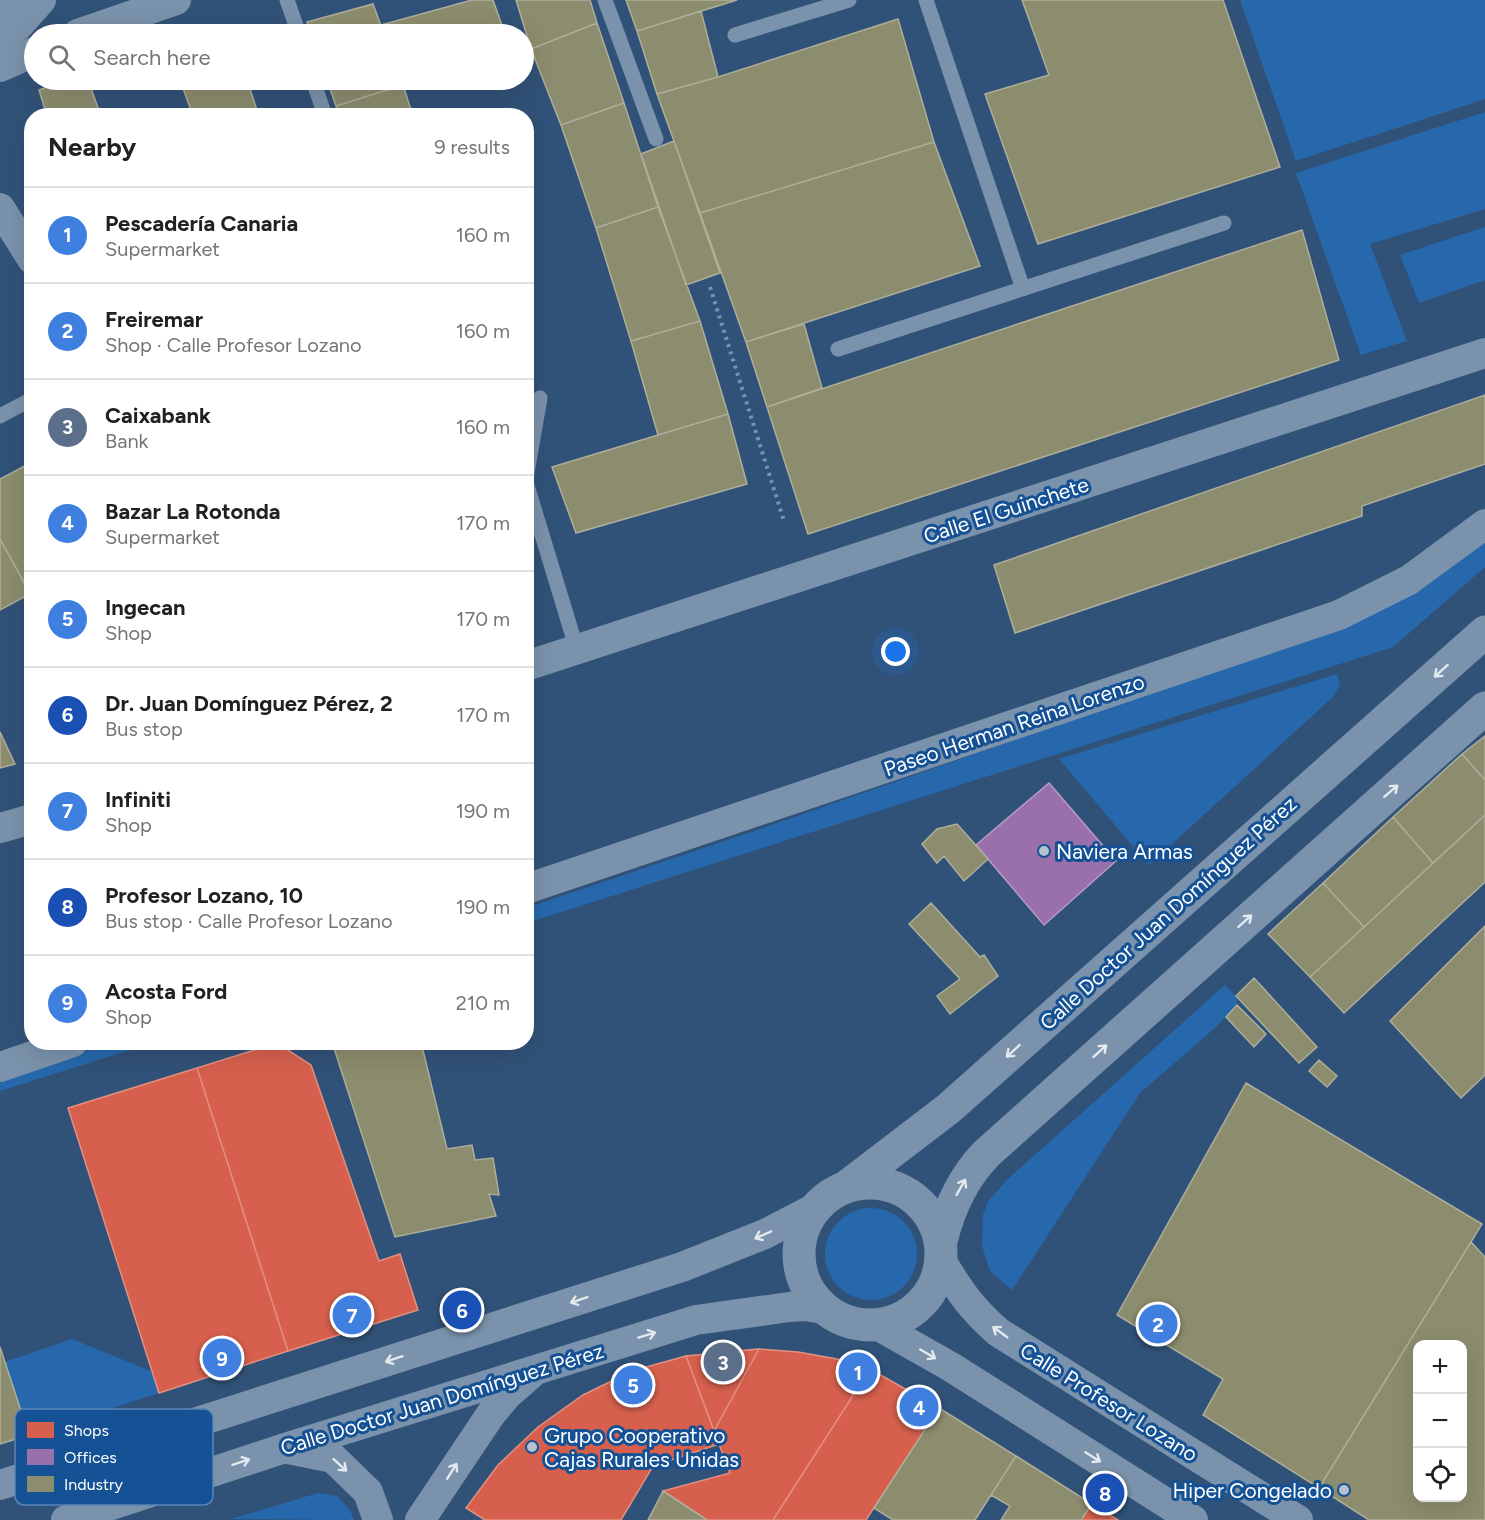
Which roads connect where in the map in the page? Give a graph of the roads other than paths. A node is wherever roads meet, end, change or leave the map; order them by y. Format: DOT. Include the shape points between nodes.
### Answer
graph roads {
  1 [pos="15,0"];
  2 [pos="41,0"];
  3 [pos="176,0"];
  4 [pos="287,0"];
  5 [pos="605,0"];
  6 [pos="849,0"];
  7 [pos="926,0"];
  8 [pos="0,7"];
  9 [pos="107,24"];
  10 [pos="295,24"];
  11 [pos="0,35"];
  12 [pos="735,35"];
  13 [pos="24,56"];
  14 [pos="0,67"];
  15 [pos="316,90"];
  16 [pos="322,108"];
  17 [pos="656,139"];
  18 [pos="0,208"];
  19 [pos="1224,223"];
  20 [pos="24,247"];
  21 [pos="1023,289"];
  22 [pos="838,349"];
  23 [pos="1485,353"];
  24 [pos="540,398"];
  25 [pos="24,403"];
  26 [pos="0,416"];
  27 [pos="534,433"];
  28 [pos="534,507"];
  29 [pos="1485,524"];
  30 [pos="1485,632"];
  31 [pos="577,650"];
  32 [pos="534,663"];
  33 [pos="1485,708"];
  34 [pos="24,821"];
  35 [pos="0,828"];
  36 [pos="534,886"];
  37 [pos="50,1050"];
  38 [pos="0,1067"];
  39 [pos="846,1187"];
  40 [pos="815,1208"];
  41 [pos="941,1252"];
  42 [pos="824,1309"];
  43 [pos="877,1325"];
  44 [pos="540,1367"];
  45 [pos="213,1417"];
  46 [pos="285,1448"];
  47 [pos="213,1472"];
  48 [pos="15,1480"];
  49 [pos="0,1485"];
  50 [pos="112,1505"];
  51 [pos="430,1517"];
  52 [pos="66,1520"];
  53 [pos="378,1520"];
  54 [pos="1193,1520"];
  55 [pos="1298,1520"];
  1 -- 8 [label="street"];
  2 -- 11 [label="street" via="18,27"];
  3 -- 9 [label="street"];
  4 -- 10 [label="lane"];
  5 -- 17 [label="lane"];
  6 -- 12 [label="lane"];
  7 -- 21 [label="lane"];
  13 -- 14 [label="street"];
  15 -- 16 [label="lane"];
  18 -- 20 [label="street"];
  19 -- 21 [label="lane"];
  21 -- 22 [label="lane"];
  23 -- 31 [label="street, Calle El Guinchete"];
  24 -- 27 [label="lane"];
  25 -- 26 [label="lane"];
  28 -- 31 [label="lane"];
  29 -- 36 [label="street, Paseo Herman Reina Lorenzo" via="1408,580 1339,615"];
  30 -- 39 [label="street, Calle Doctor Juan Domínguez Pérez, one-way" via="948,1109"];
  31 -- 32 [label="street, Calle El Guinchete"];
  41 -- 33 [label="street, one-way" via="946,1221 963,1183 986,1154"];
  34 -- 35 [label="street"];
  37 -- 38 [label="street"];
  39 -- 40 [label="street"];
  39 -- 41 [label="street" via="869,1182 892,1186 913,1197 937,1227"];
  40 -- 42 [label="street" via="804,1227 799,1249 801,1271 810,1292"];
  40 -- 45 [label="street, one-way" via="765,1234 682,1267"];
  41 -- 43 [label="street" via="935,1286 921,1305 901,1319"];
  55 -- 41 [label="street, Calle Profesor Lozano, one-way" via="998,1332 961,1294"];
  42 -- 43 [label="street" via="858,1325"];
  44 -- 42 [label="street, Calle Doctor Juan Domínguez Pérez, one-way" via="696,1320 789,1307"];
  43 -- 54 [label="street, one-way" via="951,1367"];
  44 -- 46 [label="street, Calle Doctor Juan Domínguez Pérez"];
  51 -- 44 [label="street, one-way" via="491,1414"];
  47 -- 46 [label="street, Calle Doctor Juan Domínguez Pérez, one-way"];
  46 -- 53 [label="street, one-way" via="333,1458 368,1492"];
  48 -- 49 [label="street, one-way"];
  52 -- 50 [label="street, Calle Doctor Juan Domínguez Pérez, one-way"];
}
